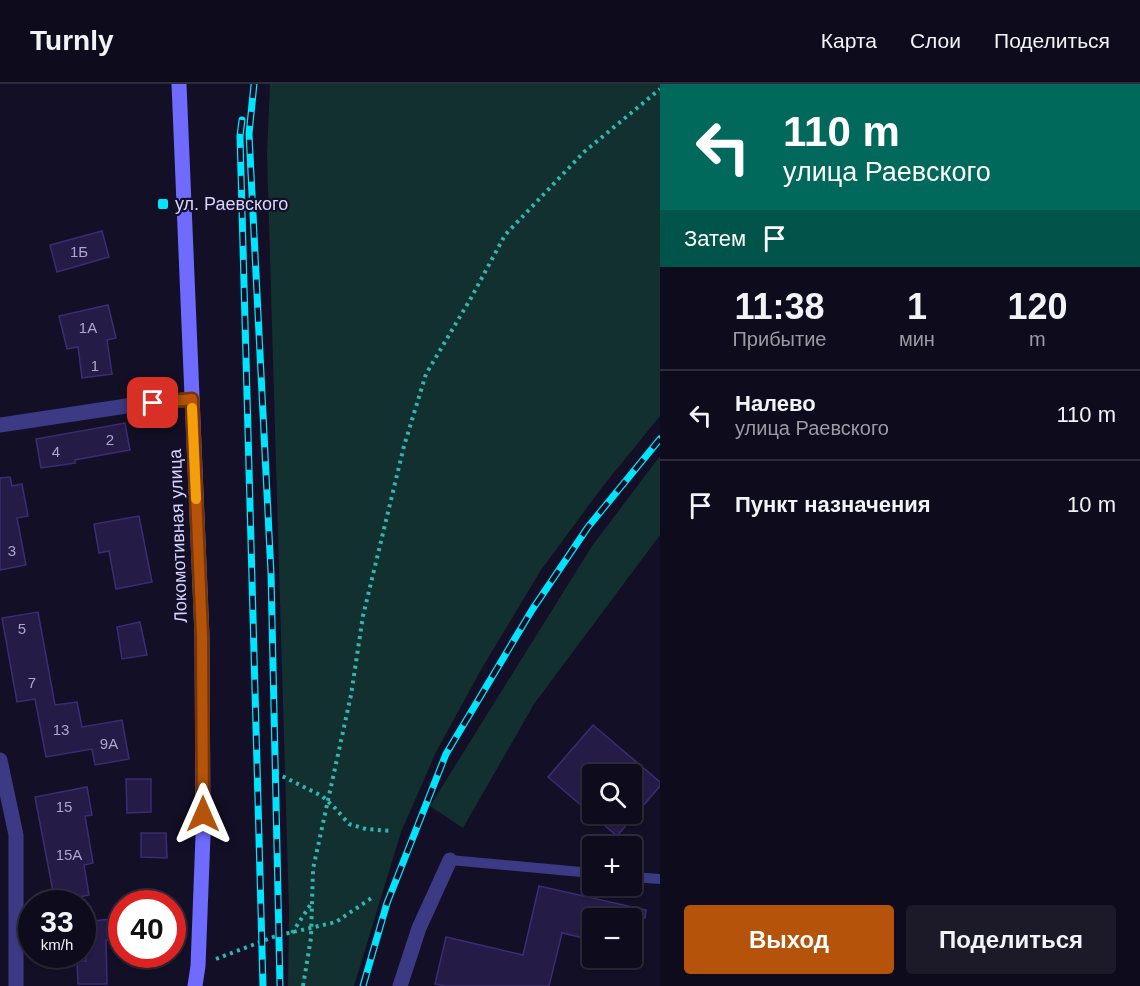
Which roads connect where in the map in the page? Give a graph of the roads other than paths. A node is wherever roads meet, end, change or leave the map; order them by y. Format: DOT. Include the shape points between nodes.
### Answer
graph roads {
  1 [pos="179,84"];
  2 [pos="192,399"];
  3 [pos="0,425"];
  4 [pos="0,760"];
  5 [pos="450,860"];
  6 [pos="582,872"];
  7 [pos="642,878"];
  8 [pos="660,879"];
  9 [pos="16,986"];
  10 [pos="195,986"];
  11 [pos="400,986"];
  1 -- 2 [label="street, Локомотивная улица"];
  2 -- 3 [label="street"];
  2 -- 10 [label="street, Локомотивная улица" via="202,660 203,836"];
  4 -- 9 [label="street" via="16,835"];
  5 -- 6 [label="lane"];
  5 -- 11 [label="street" via="419,928"];
  7 -- 8 [label="lane"];
}
